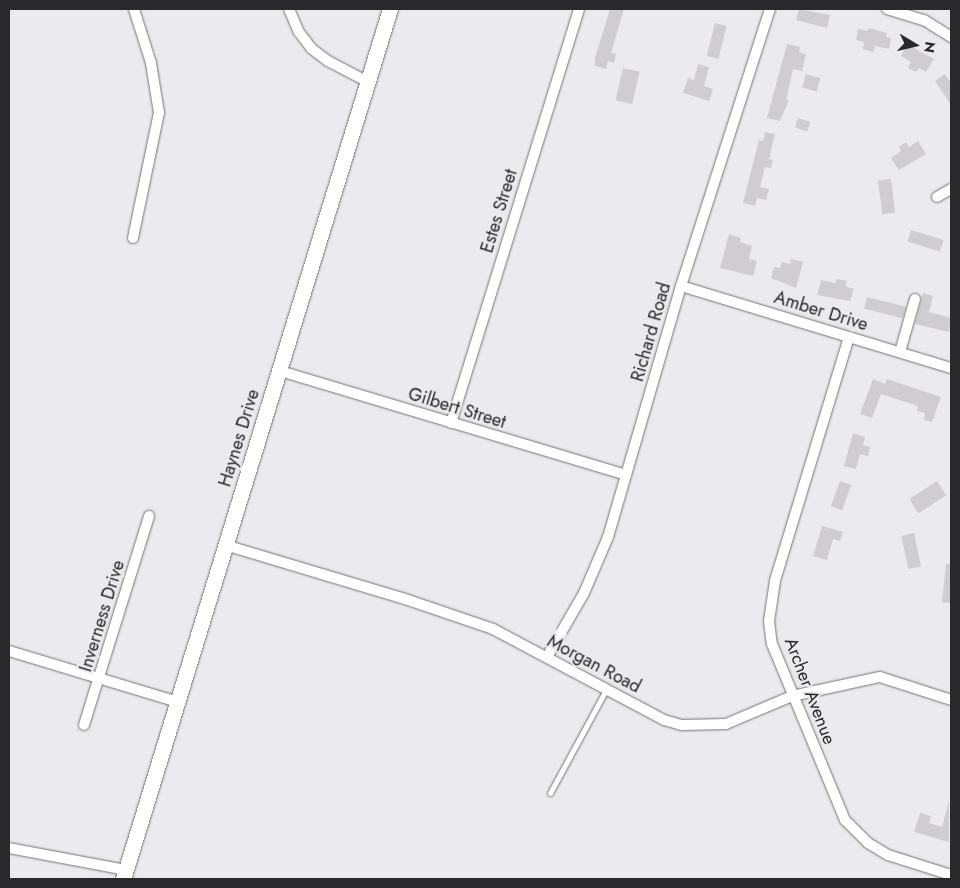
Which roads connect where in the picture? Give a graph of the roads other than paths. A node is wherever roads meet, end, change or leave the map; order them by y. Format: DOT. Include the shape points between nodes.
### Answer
graph roads {
  1 [pos="134,9"];
  2 [pos="288,9"];
  3 [pos="390,9"];
  4 [pos="579,9"];
  5 [pos="770,9"];
  6 [pos="887,9"];
  7 [pos="951,37"];
  8 [pos="368,82"];
  9 [pos="951,189"];
  10 [pos="937,198"];
  11 [pos="132,238"];
  12 [pos="682,286"];
  13 [pos="915,299"];
  14 [pos="849,337"];
  15 [pos="900,352"];
  16 [pos="951,368"];
  17 [pos="280,371"];
  18 [pos="451,422"];
  19 [pos="626,475"];
  20 [pos="149,516"];
  21 [pos="225,545"];
  22 [pos="9,651"];
  23 [pos="547,657"];
  24 [pos="100,679"];
  25 [pos="606,689"];
  26 [pos="792,696"];
  27 [pos="951,700"];
  28 [pos="178,702"];
  29 [pos="84,725"];
  30 [pos="550,793"];
  31 [pos="9,848"];
  32 [pos="125,875"];
  33 [pos="951,875"];
  1 -- 11 [label="street" via="151,63 159,112"];
  2 -- 8 [label="street" via="312,49"];
  3 -- 8 [label="street, Haynes Drive"];
  4 -- 18 [label="street, Estes Street"];
  5 -- 12 [label="street, Richard Road"];
  6 -- 7 [label="street" via="924,20"];
  8 -- 17 [label="street, Haynes Drive"];
  9 -- 10 [label="street"];
  12 -- 14 [label="street, Amber Drive"];
  12 -- 19 [label="street, Richard Road"];
  13 -- 15 [label="street"];
  14 -- 15 [label="street, Amber Drive"];
  14 -- 26 [label="street, Archer Avenue" via="770,604 772,644"];
  15 -- 16 [label="street, Amber Drive"];
  17 -- 18 [label="street, Gilbert Street"];
  17 -- 21 [label="street, Haynes Drive"];
  18 -- 19 [label="street, Gilbert Street"];
  19 -- 23 [label="street, Richard Road" via="597,564"];
  20 -- 24 [label="street, Inverness Drive"];
  21 -- 23 [label="street, Morgan Road" via="474,622"];
  21 -- 28 [label="street, Haynes Drive"];
  22 -- 24 [label="street"];
  23 -- 25 [label="street, Morgan Road"];
  24 -- 28 [label="street"];
  24 -- 29 [label="street, Inverness Drive"];
  25 -- 26 [label="street, Morgan Road" via="664,720 705,727 726,724"];
  25 -- 30 [label="lane"];
  26 -- 27 [label="street, Morgan Road" via="880,678"];
  26 -- 33 [label="street, Archer Avenue" via="846,820 857,834 888,854"];
  28 -- 32 [label="street, Haynes Drive"];
  31 -- 32 [label="street"];
}
